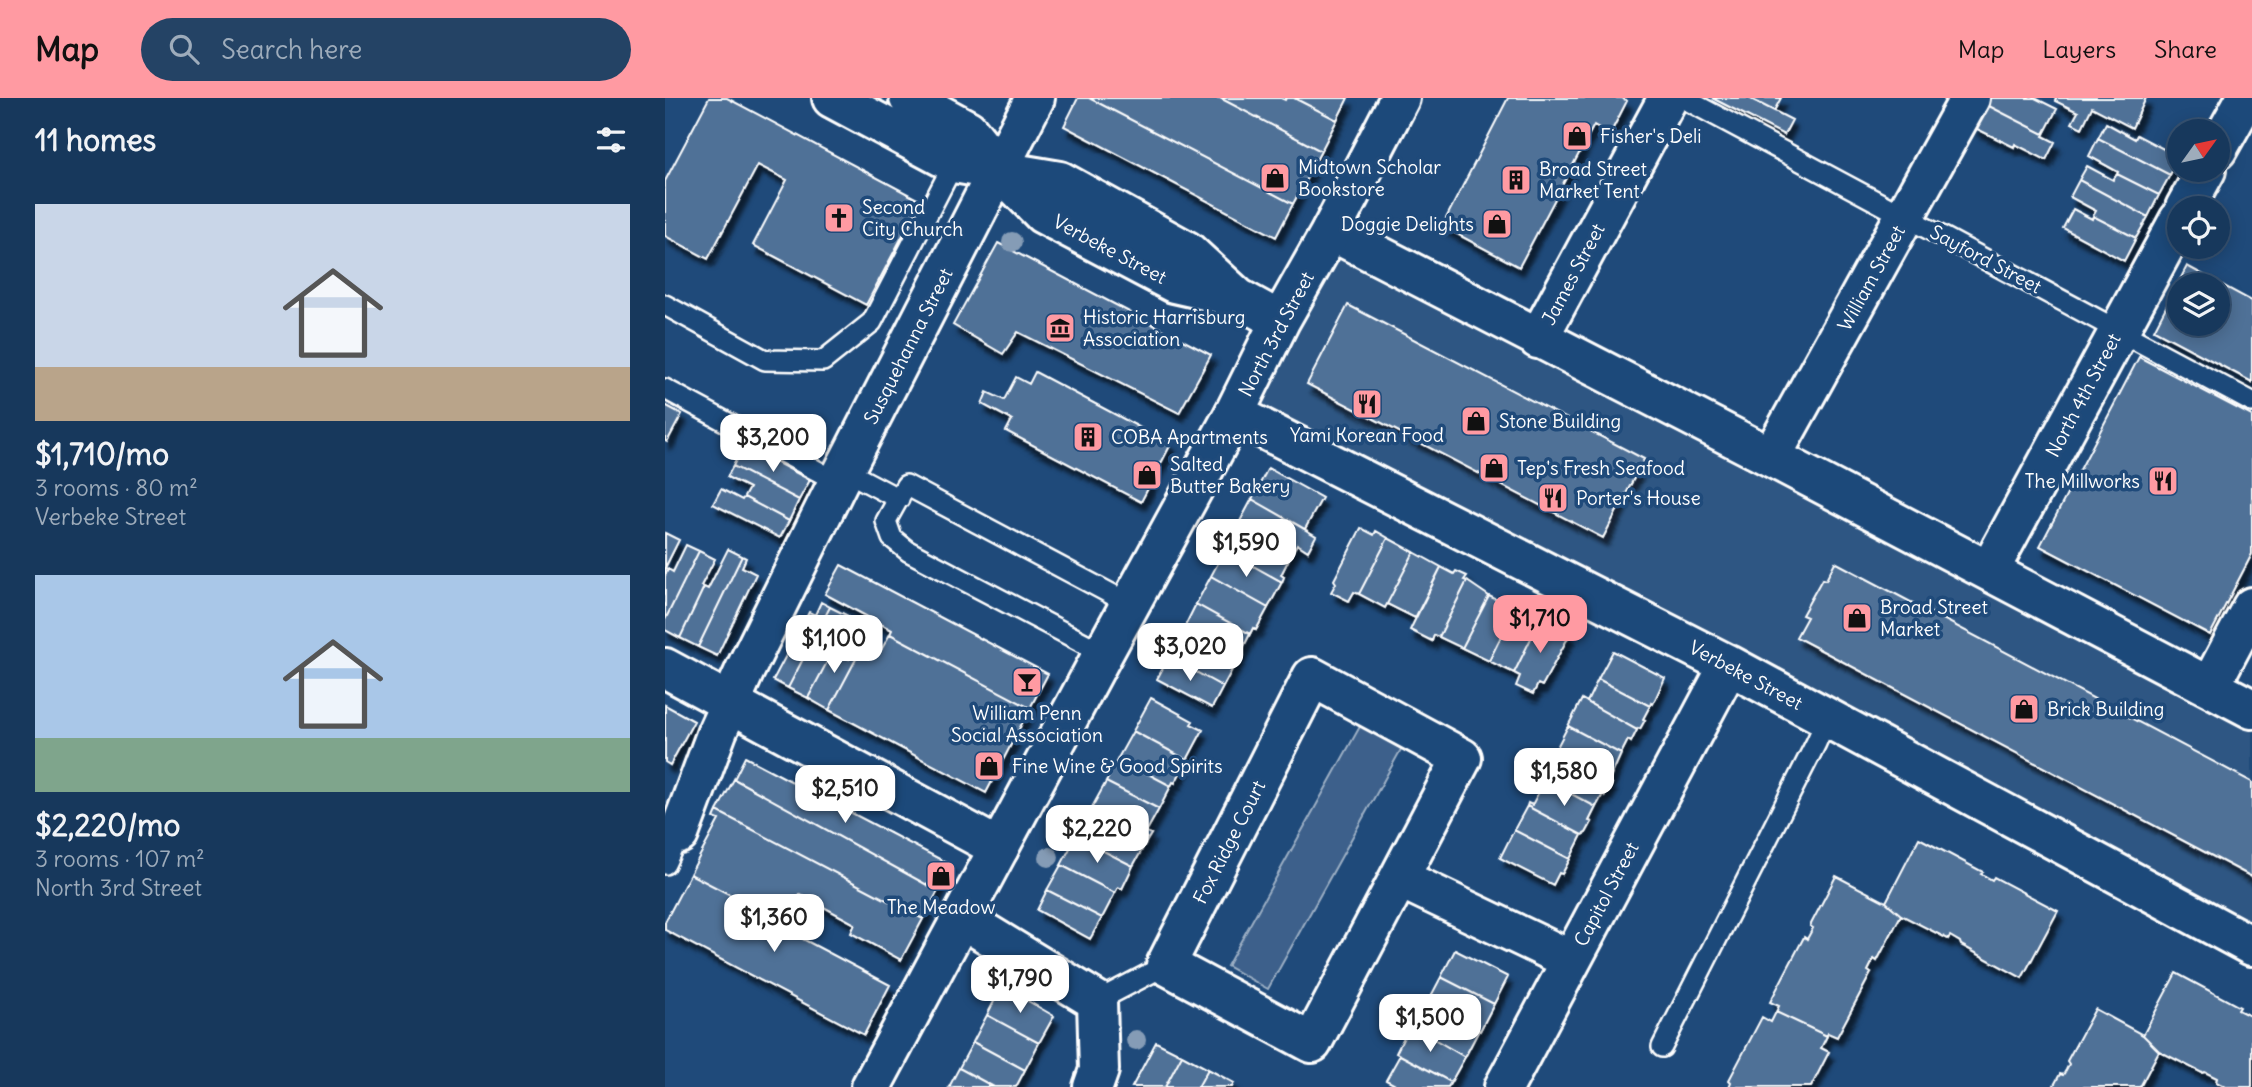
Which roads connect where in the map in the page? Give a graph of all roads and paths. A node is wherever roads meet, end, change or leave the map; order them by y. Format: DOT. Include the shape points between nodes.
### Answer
graph roads {
  1 [pos="832,98"];
  2 [pos="909,98"];
  3 [pos="1035,98"];
  4 [pos="1400,98"];
  5 [pos="1668,98"];
  6 [pos="1683,98"];
  7 [pos="1970,98"];
  8 [pos="2246,98"];
  9 [pos="2230,127"];
  10 [pos="954,163"];
  11 [pos="999,169"];
  12 [pos="1905,216"];
  13 [pos="1331,231"];
  14 [pos="2167,241"];
  15 [pos="665,305"];
  16 [pos="1280,321"];
  17 [pos="2118,330"];
  18 [pos="1538,339"];
  19 [pos="665,389"];
  20 [pos="2252,402"];
  21 [pos="1234,414"];
  22 [pos="1771,457"];
  23 [pos="841,476"];
  24 [pos="898,499"];
  25 [pos="1989,570"];
  26 [pos="1130,604"];
  27 [pos="2252,607"];
  28 [pos="1103,653"];
  29 [pos="1729,665"];
  30 [pos="665,668"];
  31 [pos="2210,686"];
  32 [pos="730,703"];
  33 [pos="2252,709"];
  34 [pos="1827,718"];
  35 [pos="670,842"];
  36 [pos="999,848"];
  37 [pos="1399,878"];
  38 [pos="961,918"];
  39 [pos="2252,946"];
  40 [pos="1571,960"];
  41 [pos="1166,965"];
  42 [pos="1097,1002"];
  43 [pos="1662,1047"];
  44 [pos="871,1087"];
  45 [pos="1093,1087"];
  46 [pos="1504,1087"];
  1 -- 10 [label="street, Verbeke Street"];
  2 -- 11 [label="street" via="968,130"];
  3 -- 11 [label="street, Susquehanna Street"];
  4 -- 13 [label="street, North 3rd Street"];
  5 -- 18 [label="street, James Street"];
  6 -- 12 [label="lane, Sayford Street"];
  7 -- 12 [label="street, William Street"];
  8 -- 9 [label="street"];
  10 -- 11 [label="street, Verbeke Street"];
  10 -- 15 [label="lane" via="873,322 824,360 765,360"];
  11 -- 16 [label="street, Verbeke Street" via="1060,181 1187,251 1238,298"];
  11 -- 23 [label="street, Susquehanna Street"];
  12 -- 17 [label="lane, Sayford Street"];
  12 -- 22 [label="street, William Street"];
  13 -- 16 [label="street, North 3rd Street"];
  13 -- 18 [label="street"];
  14 -- 17 [label="street, North 4th Street"];
  16 -- 21 [label="street, North 3rd Street"];
  17 -- 20 [label="lane, Sayford Street"];
  17 -- 25 [label="street, North 4th Street"];
  18 -- 22 [label="street"];
  19 -- 23 [label="lane"];
  21 -- 26 [label="street, North 3rd Street"];
  21 -- 29 [label="street, Verbeke Street"];
  22 -- 25 [label="street"];
  23 -- 24 [label="lane"];
  23 -- 32 [label="street, Susquehanna Street"];
  24 -- 26 [label="lane" via="906,485"];
  24 -- 28 [label="lane" via="886,521 892,538 908,551"];
  25 -- 31 [label="street"];
  26 -- 28 [label="street, North 3rd Street"];
  27 -- 31 [label="street"];
  28 -- 36 [label="street, North 3rd Street"];
  29 -- 34 [label="street, Verbeke Street"];
  29 -- 40 [label="street, Capitol Street"];
  30 -- 32 [label="street"];
  31 -- 33 [label="street"];
  32 -- 35 [label="street, Susquehanna Street"];
  32 -- 36 [label="street"];
  34 -- 39 [label="street, Verbeke Street"];
  34 -- 43 [label="lane"];
  36 -- 38 [label="street, North 3rd Street"];
  37 -- 40 [label="street"];
  37 -- 41 [label="street, Fox Ridge Court" via="1312,1043"];
  37 -- 41 [label="street, Fox Ridge Court" via="1462,758 1313,677"];
  38 -- 42 [label="street"];
  38 -- 44 [label="street, North 3rd Street"];
  40 -- 46 [label="street, Capitol Street"];
  41 -- 42 [label="lane"];
  42 -- 45 [label="street" via="1099,1070"];
}
